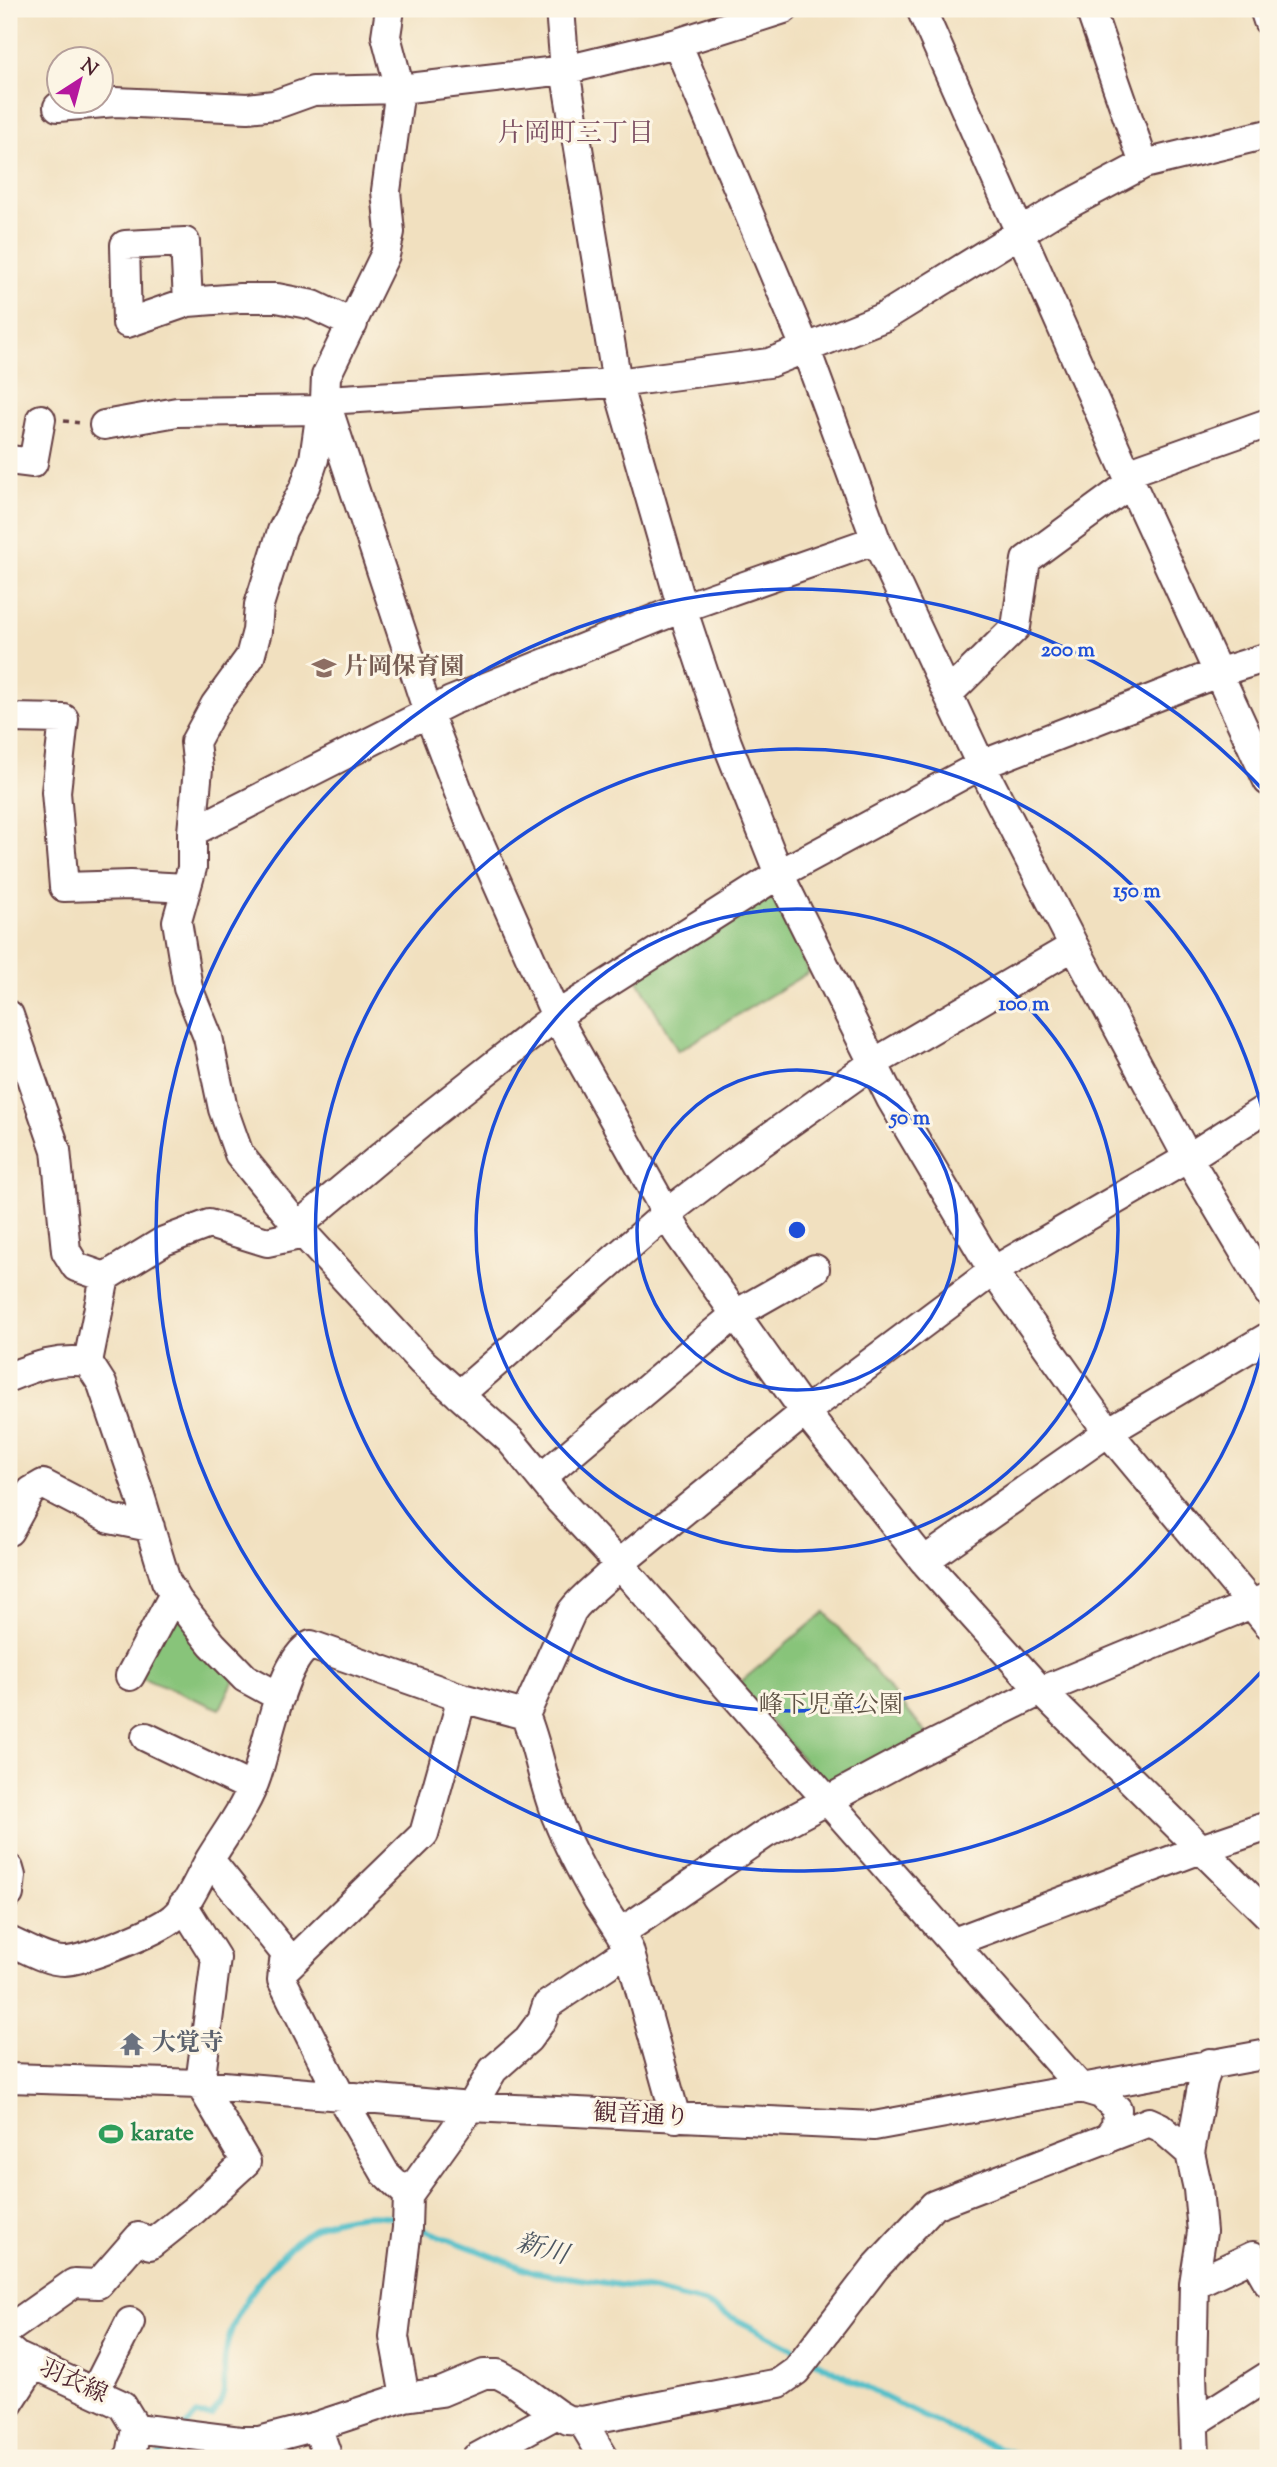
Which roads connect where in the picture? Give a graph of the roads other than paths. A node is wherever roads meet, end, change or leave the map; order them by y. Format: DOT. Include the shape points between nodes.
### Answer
graph roads {
  1 [pos="390,9"];
  2 [pos="560,9"];
  3 [pos="784,9"];
  4 [pos="921,9"];
  5 [pos="1090,9"];
  6 [pos="1264,9"];
  7 [pos="1268,21"];
  8 [pos="677,43"];
  9 [pos="565,70"];
  10 [pos="400,89"];
  11 [pos="116,102"];
  12 [pos="1268,134"];
  13 [pos="1144,164"];
  14 [pos="1020,232"];
  15 [pos="188,302"];
  16 [pos="353,324"];
  17 [pos="804,347"];
  18 [pos="617,383"];
  19 [pos="323,405"];
  20 [pos="41,419"];
  21 [pos="1268,423"];
  22 [pos="104,425"];
  23 [pos="9,460"];
  24 [pos="1129,478"];
  25 [pos="876,540"];
  26 [pos="682,608"];
  27 [pos="1268,657"];
  28 [pos="1220,672"];
  29 [pos="948,694"];
  30 [pos="428,712"];
  31 [pos="9,718"];
  32 [pos="981,765"];
  33 [pos="1268,781"];
  34 [pos="192,832"];
  35 [pos="779,874"];
  36 [pos="186,888"];
  37 [pos="1074,946"];
  38 [pos="9,1015"];
  39 [pos="556,1016"];
  40 [pos="872,1064"];
  41 [pos="1268,1107"];
  42 [pos="1188,1158"];
  43 [pos="667,1213"];
  44 [pos="301,1230"];
  45 [pos="815,1269"];
  46 [pos="993,1271"];
  47 [pos="104,1277"];
  48 [pos="1268,1292"];
  49 [pos="736,1314"];
  50 [pos="1268,1337"];
  51 [pos="88,1362"];
  52 [pos="9,1377"];
  53 [pos="458,1395"];
  54 [pos="805,1412"];
  55 [pos="1108,1432"];
  56 [pos="541,1478"];
  57 [pos="150,1527"];
  58 [pos="9,1531"];
  59 [pos="924,1561"];
  60 [pos="619,1564"];
  61 [pos="174,1594"];
  62 [pos="1262,1609"];
  63 [pos="130,1676"];
  64 [pos="1041,1691"];
  65 [pos="280,1697"];
  66 [pos="462,1698"];
  67 [pos="525,1715"];
  68 [pos="146,1737"];
  69 [pos="252,1788"];
  70 [pos="827,1800"];
  71 [pos="1268,1826"];
  72 [pos="1201,1849"];
  73 [pos="209,1860"];
  74 [pos="9,1869"];
  75 [pos="9,1894"];
  76 [pos="183,1905"];
  77 [pos="1268,1915"];
  78 [pos="624,1940"];
  79 [pos="9,1941"];
  80 [pos="954,1942"];
  81 [pos="283,1971"];
  82 [pos="1268,2054"];
  83 [pos="1210,2063"];
  84 [pos="9,2078"];
  85 [pos="200,2084"];
  86 [pos="1081,2088"];
  87 [pos="341,2097"];
  88 [pos="471,2107"];
  89 [pos="676,2118"];
  90 [pos="1105,2140"];
  91 [pos="1190,2153"];
  92 [pos="408,2197"];
  93 [pos="1268,2282"];
  94 [pos="1194,2284"];
  95 [pos="130,2322"];
  96 [pos="9,2329"];
  97 [pos="9,2350"];
  98 [pos="34,2364"];
  99 [pos="1266,2382"];
  100 [pos="95,2391"];
  101 [pos="405,2397"];
  102 [pos="9,2403"];
  103 [pos="569,2418"];
  104 [pos="1194,2423"];
  105 [pos="317,2426"];
  106 [pos="136,2428"];
  107 [pos="128,2458"];
  108 [pos="328,2458"];
  109 [pos="476,2458"];
  110 [pos="604,2458"];
  111 [pos="1195,2458"];
  1 -- 10 [label="street" via="386,36"];
  2 -- 9 [label="street"];
  3 -- 8 [label="street"];
  4 -- 14 [label="street"];
  5 -- 13 [label="street"];
  6 -- 7 [label="street"];
  8 -- 9 [label="street"];
  8 -- 17 [label="street"];
  9 -- 10 [label="street"];
  9 -- 18 [label="street"];
  10 -- 11 [label="street" via="313,91 274,105 248,108"];
  10 -- 16 [label="street" via="386,191 390,232 386,256"];
  12 -- 13 [label="street"];
  13 -- 14 [label="street"];
  14 -- 17 [label="street" via="884,317"];
  14 -- 24 [label="street"];
  15 -- 16 [label="street" via="276,298 313,305"];
  16 -- 19 [label="street" via="326,376"];
  17 -- 18 [label="street" via="769,363"];
  17 -- 25 [label="street"];
  18 -- 19 [label="street"];
  18 -- 26 [label="street"];
  19 -- 22 [label="street" via="177,412"];
  19 -- 30 [label="street"];
  19 -- 34 [label="street" via="314,459 282,531 259,605 250,657 195,742 198,769"];
  20 -- 23 [label="street" via="33,463"];
  21 -- 24 [label="street"];
  24 -- 28 [label="street"];
  24 -- 29 [label="street" via="1026,560 1016,627"];
  25 -- 26 [label="street"];
  25 -- 29 [label="street"];
  26 -- 30 [label="street"];
  26 -- 35 [label="street" via="727,743"];
  27 -- 28 [label="street"];
  28 -- 32 [label="street"];
  28 -- 33 [label="street"];
  29 -- 32 [label="street"];
  30 -- 34 [label="street"];
  30 -- 39 [label="street" via="469,819"];
  31 -- 36 [label="street" via="64,719 56,792 64,887"];
  32 -- 35 [label="street"];
  32 -- 37 [label="street"];
  34 -- 36 [label="street" via="192,868"];
  35 -- 39 [label="street"];
  35 -- 40 [label="street"];
  36 -- 44 [label="street" via="177,921 188,988 208,1037 223,1109 239,1154"];
  37 -- 40 [label="street"];
  37 -- 42 [label="street"];
  38 -- 47 [label="street" via="56,1150 66,1251 76,1267"];
  39 -- 43 [label="street"];
  39 -- 44 [label="street" via="432,1114"];
  40 -- 43 [label="street"];
  40 -- 46 [label="street"];
  41 -- 42 [label="street"];
  42 -- 46 [label="street"];
  42 -- 48 [label="street"];
  43 -- 49 [label="street"];
  43 -- 53 [label="street"];
  44 -- 47 [label="street" via="267,1242 209,1224 164,1241"];
  44 -- 53 [label="street"];
  45 -- 49 [label="street"];
  46 -- 54 [label="street"];
  46 -- 55 [label="street"];
  47 -- 51 [label="street"];
  49 -- 54 [label="street"];
  49 -- 56 [label="street"];
  50 -- 55 [label="street"];
  51 -- 52 [label="street" via="70,1359 42,1364"];
  51 -- 57 [label="street" via="102,1384"];
  53 -- 56 [label="street" via="510,1440"];
  54 -- 59 [label="street"];
  54 -- 60 [label="street"];
  55 -- 59 [label="street"];
  55 -- 62 [label="street"];
  56 -- 60 [label="street"];
  57 -- 58 [label="street" via="110,1518 43,1484 31,1490"];
  57 -- 61 [label="street"];
  59 -- 64 [label="street"];
  60 -- 67 [label="street" via="572,1611"];
  60 -- 70 [label="street"];
  61 -- 63 [label="street"];
  61 -- 65 [label="street" via="245,1678"];
  62 -- 64 [label="street"];
  64 -- 70 [label="street"];
  64 -- 72 [label="street"];
  65 -- 66 [label="street" via="294,1661 311,1645"];
  65 -- 69 [label="street"];
  66 -- 67 [label="street"];
  66 -- 81 [label="street" via="424,1834"];
  67 -- 78 [label="street" via="557,1818 583,1874"];
  68 -- 69 [label="street"];
  69 -- 73 [label="street"];
  70 -- 78 [label="street" via="765,1834 635,1923"];
  70 -- 80 [label="street"];
  71 -- 72 [label="street"];
  72 -- 77 [label="street"];
  72 -- 80 [label="street"];
  73 -- 76 [label="street"];
  73 -- 81 [label="street" via="285,1953"];
  74 -- 75 [label="street"];
  76 -- 79 [label="street" via="153,1929 64,1961"];
  76 -- 85 [label="street" via="216,1958"];
  78 -- 88 [label="street" via="547,2005 528,2039 493,2070"];
  78 -- 89 [label="street"];
  80 -- 86 [label="street"];
  81 -- 87 [label="street" via="282,1980"];
  82 -- 83 [label="street, 観音通り"];
  83 -- 86 [label="street, 観音通り"];
  83 -- 91 [label="street"];
  84 -- 85 [label="street, 観音通り"];
  85 -- 87 [label="street, 観音通り"];
  85 -- 96 [label="street" via="246,2162 150,2245 139,2237 98,2284 74,2283"];
  86 -- 89 [label="street, 観音通り" via="874,2126"];
  86 -- 90 [label="street" via="1101,2094 1117,2109 1116,2126"];
  87 -- 88 [label="street, 観音通り"];
  87 -- 92 [label="street" via="385,2174"];
  88 -- 89 [label="street, 観音通り"];
  88 -- 92 [label="street"];
  90 -- 91 [label="street" via="1149,2122"];
  90 -- 103 [label="street" via="934,2205 875,2268 796,2371 779,2383"];
  91 -- 94 [label="street" via="1202,2232"];
  92 -- 101 [label="street" via="394,2337"];
  93 -- 94 [label="street" via="1253,2256"];
  94 -- 104 [label="street"];
  95 -- 100 [label="street"];
  97 -- 98 [label="street, 羽衣線"];
  98 -- 100 [label="street, 羽衣線"];
  98 -- 102 [label="street"];
  99 -- 104 [label="street"];
  100 -- 106 [label="street, 羽衣線" via="122,2405"];
  101 -- 103 [label="street" via="441,2392 484,2374 498,2374"];
  101 -- 105 [label="street"];
  103 -- 109 [label="street"];
  103 -- 110 [label="street"];
  104 -- 111 [label="street"];
  105 -- 106 [label="street" via="259,2441"];
  105 -- 108 [label="street"];
  106 -- 107 [label="street"];
}
